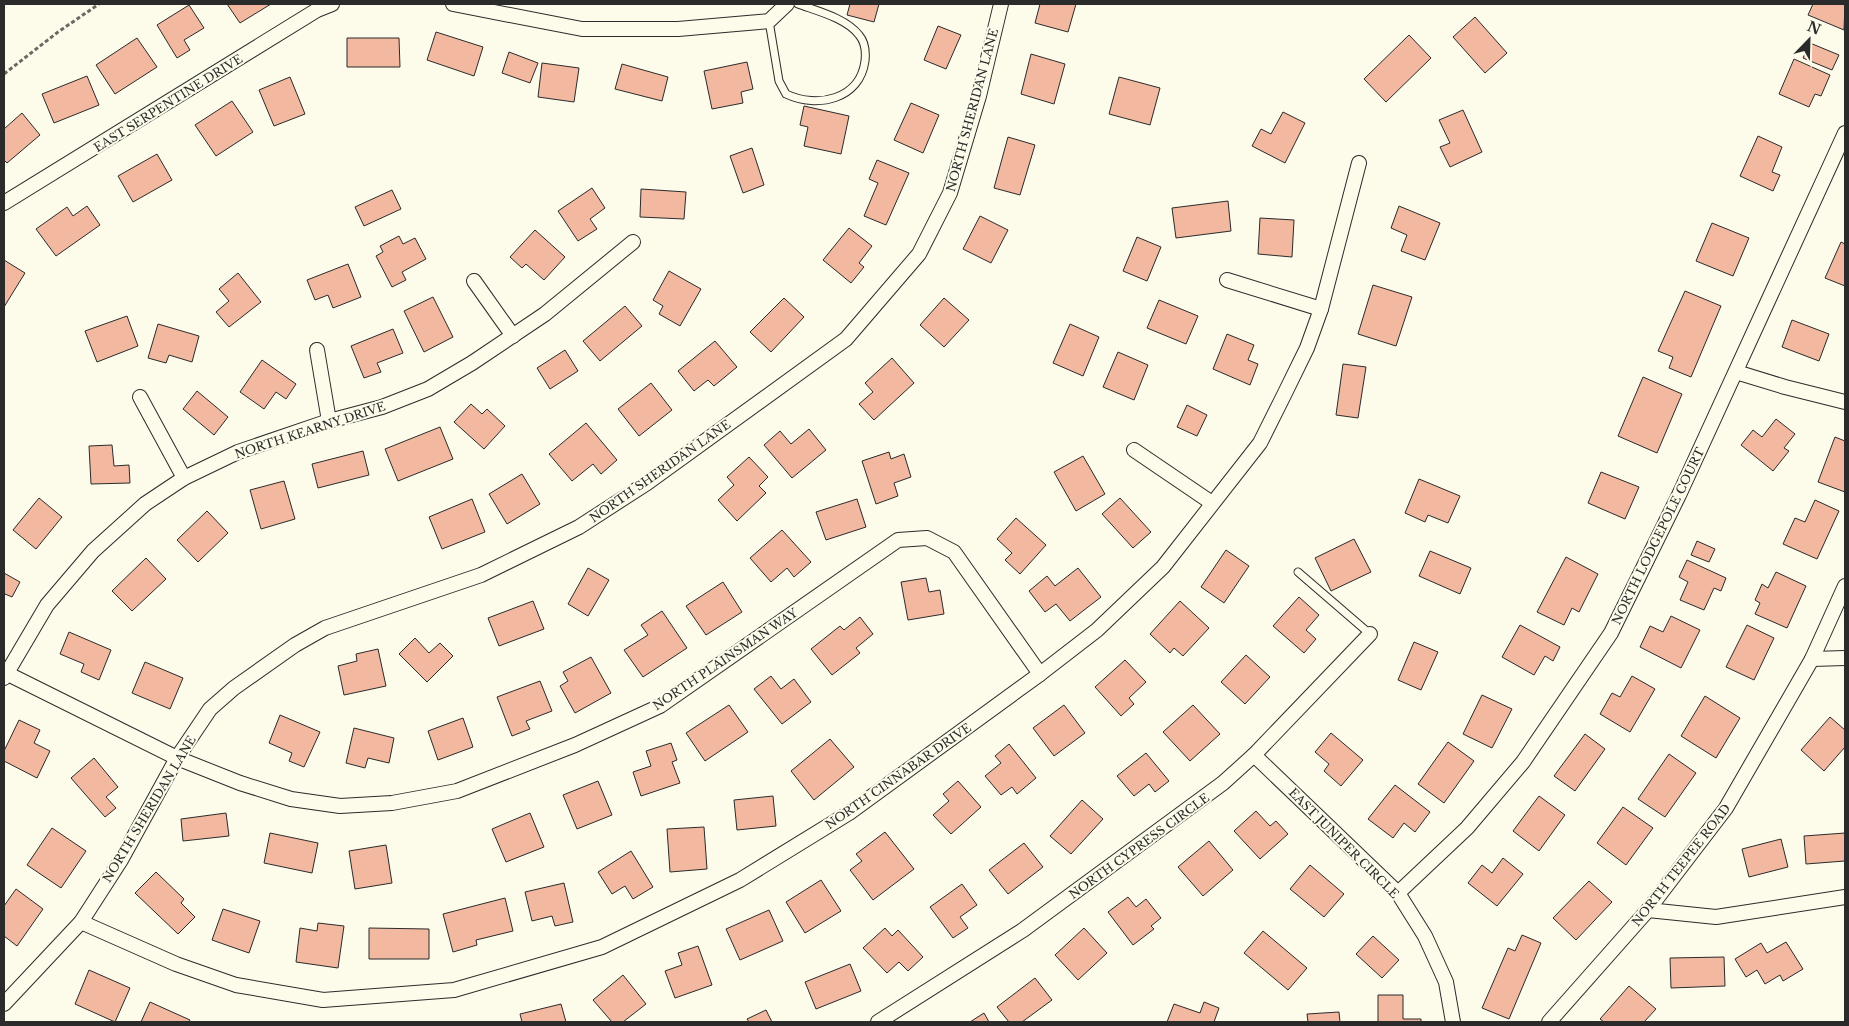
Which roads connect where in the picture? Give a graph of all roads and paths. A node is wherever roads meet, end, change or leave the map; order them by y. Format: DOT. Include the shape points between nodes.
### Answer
graph roads {
  1 [pos="99,4"];
  2 [pos="332,4"];
  3 [pos="453,4"];
  4 [pos="787,4"];
  5 [pos="798,4"];
  6 [pos="1001,4"];
  7 [pos="768,21"];
  8 [pos="4,74"];
  9 [pos="1845,133"];
  10 [pos="1359,163"];
  11 [pos="4,203"];
  12 [pos="632,242"];
  13 [pos="474,280"];
  14 [pos="1227,280"];
  15 [pos="1321,309"];
  16 [pos="513,336"];
  17 [pos="316,350"];
  18 [pos="1736,372"];
  19 [pos="140,397"];
  20 [pos="1845,402"];
  21 [pos="329,421"];
  22 [pos="1134,450"];
  23 [pos="184,478"];
  24 [pos="1212,503"];
  25 [pos="1298,572"];
  26 [pos="1845,586"];
  27 [pos="1370,634"];
  28 [pos="1845,658"];
  29 [pos="1812,659"];
  30 [pos="1040,674"];
  31 [pos="5,676"];
  32 [pos="1254,755"];
  33 [pos="177,758"];
  34 [pos="1398,893"];
  35 [pos="1845,897"];
  36 [pos="1648,910"];
  37 [pos="81,922"];
  38 [pos="4,1004"];
  39 [pos="878,1022"];
  40 [pos="1453,1022"];
  41 [pos="1550,1022"];
  1 -- 8 [label="path"];
  2 -- 11 [label="street, EAST SERPENTINE DRIVE" via="317,10"];
  3 -- 7 [label="street" via="582,29 678,29"];
  4 -- 7 [label="street"];
  5 -- 7 [label="lane" via="851,27 862,39 866,56 864,70 857,84 845,94 806,100 786,94 779,82"];
  6 -- 33 [label="street, NORTH SHERIDAN LANE" via="979,96 950,193 919,254 846,339 647,483 579,527 481,575 325,628 295,644 210,709"];
  9 -- 18 [label="street, NORTH LODGEPOLE COURT"];
  10 -- 15 [label="street, NORTH CINNABAR DRIVE"];
  12 -- 16 [label="street, NORTH KEARNY DRIVE" via="545,314"];
  13 -- 16 [label="street"];
  14 -- 15 [label="street"];
  15 -- 24 [label="street, NORTH CINNABAR DRIVE" via="1307,348 1260,443"];
  16 -- 21 [label="street, NORTH KEARNY DRIVE" via="428,389 382,407"];
  17 -- 21 [label="street"];
  18 -- 20 [label="street"];
  18 -- 34 [label="street, NORTH LODGEPOLE COURT" via="1610,633 1579,682 1523,762 1474,820"];
  19 -- 23 [label="street"];
  21 -- 23 [label="street, NORTH KEARNY DRIVE" via="238,452"];
  22 -- 24 [label="street"];
  23 -- 31 [label="street, NORTH KEARNY DRIVE" via="145,504 93,551 47,605"];
  24 -- 30 [label="street, NORTH CINNABAR DRIVE" via="1163,567 1097,630"];
  25 -- 27 [label="lane"];
  26 -- 29 [label="street, NORTH TEEPEE ROAD"];
  27 -- 32 [label="street, NORTH CYPRESS CIRCLE"];
  28 -- 29 [label="street"];
  29 -- 36 [label="street, NORTH TEEPEE ROAD" via="1726,808"];
  30 -- 33 [label="street, NORTH PLAINSMAN WAY" via="954,552 927,538 898,540 660,706 575,745 457,791 392,803 340,806 291,800"];
  30 -- 37 [label="street, NORTH CINNABAR DRIVE" via="848,813 740,880 602,947 454,990 322,1000 236,985 176,964"];
  31 -- 33 [label="street, NORTH PLAINSMAN WAY"];
  32 -- 34 [label="street, EAST JUNIPER CIRCLE"];
  32 -- 39 [label="street, NORTH CYPRESS CIRCLE" via="1223,784 1023,930"];
  33 -- 37 [label="street, NORTH SHERIDAN LANE" via="121,860"];
  34 -- 40 [label="street, EAST JUNIPER CIRCLE" via="1425,936 1446,982"];
  35 -- 36 [label="street" via="1716,917"];
  36 -- 41 [label="street, NORTH TEEPEE ROAD"];
  37 -- 38 [label="street, NORTH SHERIDAN LANE"];
}
